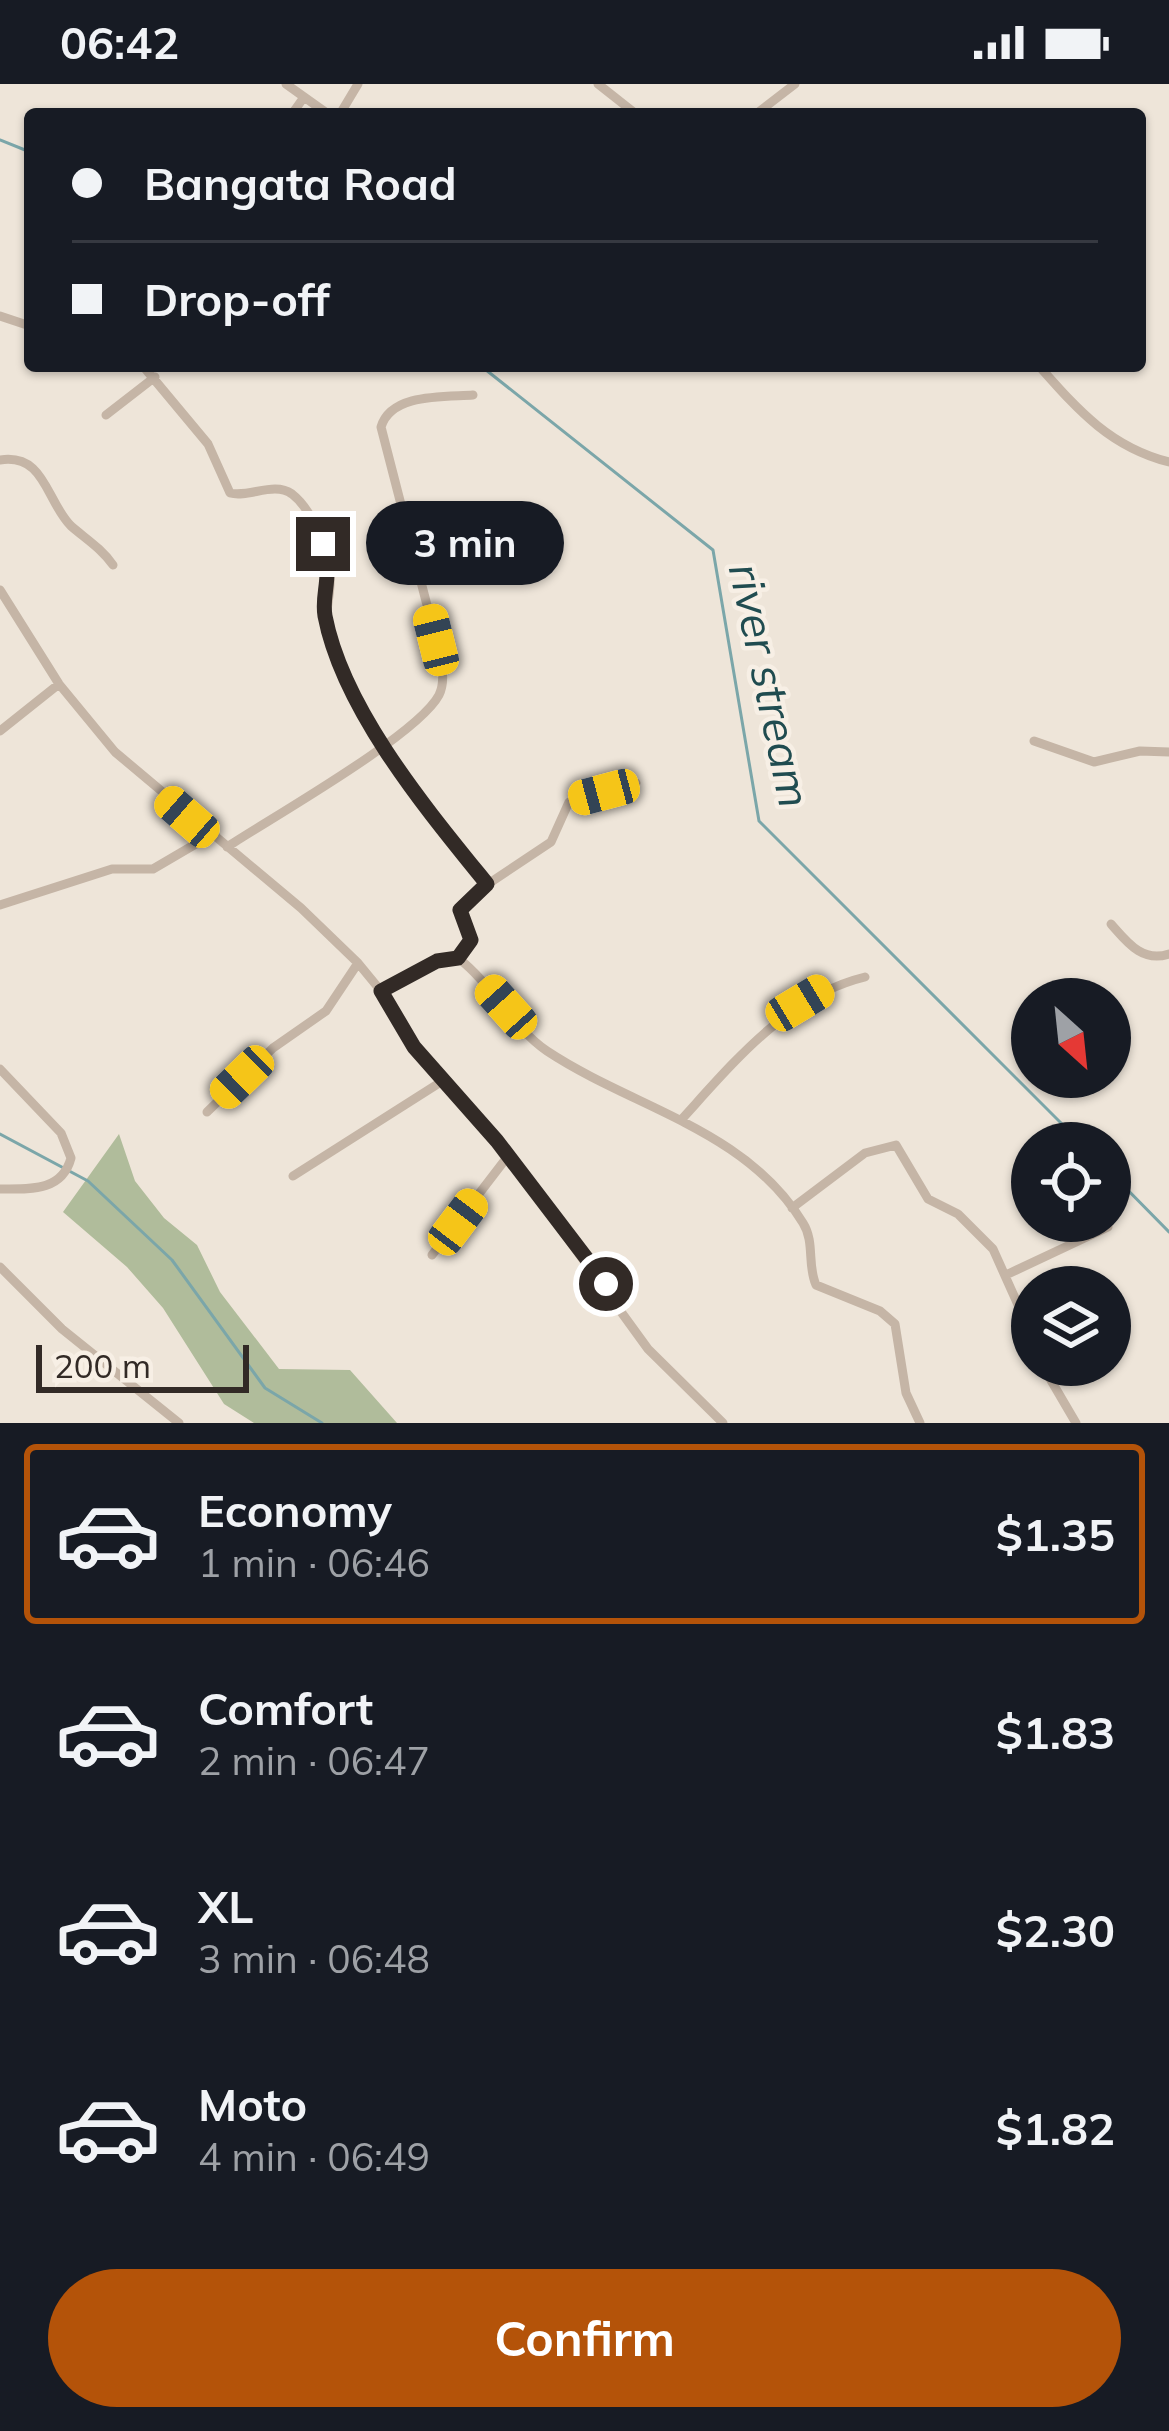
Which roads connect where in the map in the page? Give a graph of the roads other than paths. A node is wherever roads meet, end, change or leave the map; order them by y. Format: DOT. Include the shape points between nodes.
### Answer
graph roads {
  1 [pos="286,84"];
  2 [pos="598,84"];
  3 [pos="795,84"];
  4 [pos="304,97"];
  5 [pos="296,108"];
  6 [pos="320,108"];
  7 [pos="628,108"];
  8 [pos="764,108"];
  9 [pos="150,372"];
  10 [pos="1044,372"];
  11 [pos="155,377"];
  12 [pos="473,395"];
  13 [pos="106,416"];
  14 [pos="0,460"];
  15 [pos="1169,461"];
  16 [pos="113,565"];
  17 [pos="0,590"];
  18 [pos="59,684"];
  19 [pos="0,731"];
  20 [pos="1034,741"];
  21 [pos="384,742"];
  22 [pos="1169,752"];
  23 [pos="636,783"];
  24 [pos="211,836"];
  25 [pos="227,848"];
  26 [pos="487,884"];
  27 [pos="0,905"];
  28 [pos="1111,924"];
  29 [pos="1169,954"];
  30 [pos="458,958"];
  31 [pos="358,963"];
  32 [pos="865,977"];
  33 [pos="381,991"];
  34 [pos="0,1069"];
  35 [pos="444,1080"];
  36 [pos="207,1112"];
  37 [pos="681,1120"];
  38 [pos="508,1156"];
  39 [pos="293,1176"];
  40 [pos="0,1189"];
  41 [pos="792,1208"];
  42 [pos="1076,1242"];
  43 [pos="432,1255"];
  44 [pos="0,1267"];
  45 [pos="1008,1274"];
  46 [pos="1011,1282"];
  47 [pos="1054,1386"];
  48 [pos="179,1423"];
  49 [pos="724,1423"];
  50 [pos="920,1423"];
  51 [pos="1076,1423"];
  1 -- 4 [label="street"];
  2 -- 7 [label="street"];
  3 -- 8 [label="street"];
  4 -- 5 [label="street"];
  4 -- 6 [label="street"];
  9 -- 11 [label="street"];
  10 -- 15 [label="street" via="1091,424"];
  11 -- 13 [label="street"];
  11 -- 21 [label="street" via="208,444 230,493 279,489 307,515 329,565 324,614 331,637"];
  12 -- 21 [label="street" via="403,404 382,419 442,673 427,710"];
  14 -- 16 [label="street" via="35,469 62,515"];
  17 -- 18 [label="street"];
  18 -- 19 [label="street"];
  18 -- 24 [label="street" via="115,752"];
  20 -- 22 [label="street" via="1094,762"];
  21 -- 25 [label="street"];
  21 -- 26 [label="street"];
  23 -- 26 [label="street" via="569,802 551,842"];
  24 -- 25 [label="street"];
  24 -- 27 [label="street" via="152,869 112,868"];
  25 -- 31 [label="street"];
  26 -- 30 [label="street" via="460,910 471,940"];
  28 -- 29 [label="street" via="1131,948"];
  30 -- 33 [label="street"];
  30 -- 37 [label="street" via="541,1046"];
  31 -- 33 [label="street"];
  31 -- 36 [label="street" via="326,1011 273,1048"];
  32 -- 37 [label="street" via="800,1003"];
  33 -- 35 [label="street"];
  34 -- 40 [label="street" via="61,1132 71,1158 51,1185"];
  35 -- 38 [label="street"];
  35 -- 39 [label="street"];
  37 -- 41 [label="street" via="734,1151"];
  38 -- 43 [label="street"];
  38 -- 49 [label="street" via="658,1360"];
  41 -- 45 [label="street" via="865,1153 896,1145 928,1198 978,1232"];
  41 -- 50 [label="street" via="809,1234 816,1285 896,1324 906,1393"];
  42 -- 45 [label="street"];
  44 -- 48 [label="street" via="62,1329"];
  45 -- 46 [label="street"];
  47 -- 51 [label="street"];
}
